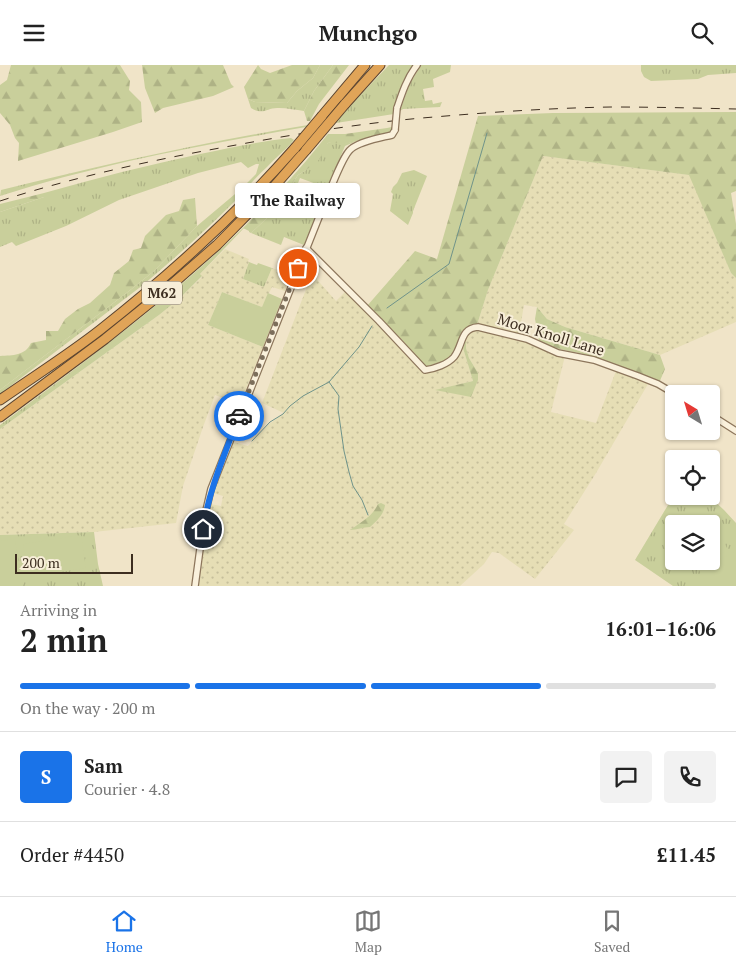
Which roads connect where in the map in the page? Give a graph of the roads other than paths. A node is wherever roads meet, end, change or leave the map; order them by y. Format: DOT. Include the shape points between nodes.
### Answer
graph roads {
  1 [pos="365,65"];
  2 [pos="380,65"];
  3 [pos="417,65"];
  4 [pos="306,248"];
  5 [pos="665,389"];
  6 [pos="0,400"];
  7 [pos="0,417"];
  8 [pos="720,421"];
  9 [pos="736,431"];
  10 [pos="194,586"];
  1 -- 6 [label="highway, M62, bridge" via="295,148 202,243 98,331"];
  2 -- 7 [label="highway, M62, bridge" via="271,190 217,245 104,339"];
  3 -- 4 [label="street, bridge" via="402,93 392,135 350,149"];
  4 -- 5 [label="street, Moor Knoll Lane" via="425,370 450,361 465,333 478,327 528,339 558,353 594,360"];
  4 -- 10 [label="street" via="211,489"];
  8 -- 9 [label="street"];
}
